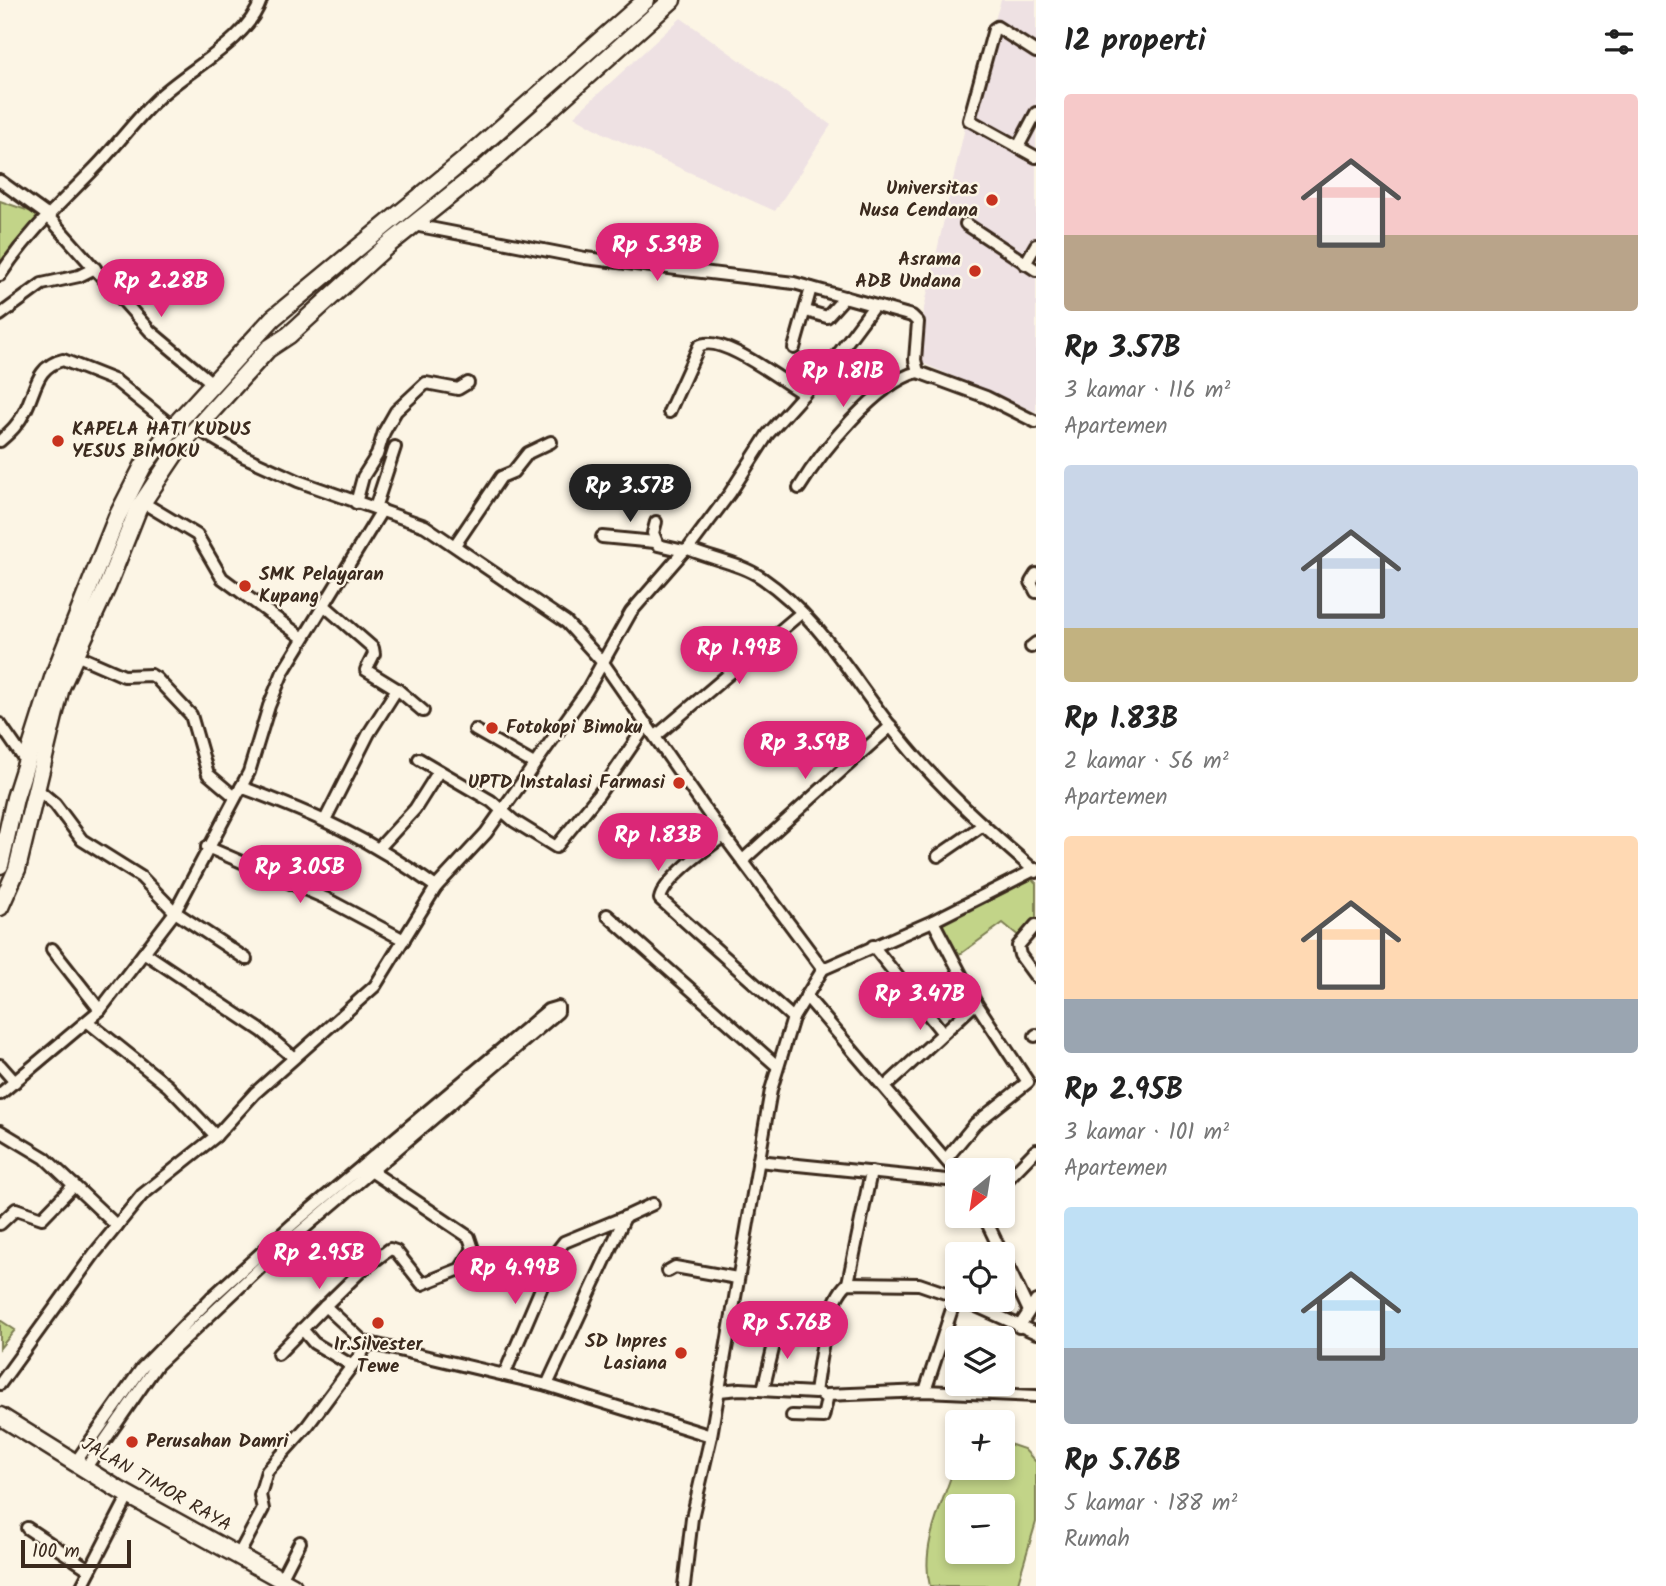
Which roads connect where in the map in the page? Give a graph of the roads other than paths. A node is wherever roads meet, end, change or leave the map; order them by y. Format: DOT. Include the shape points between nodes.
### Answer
graph roads {
  1 [pos="261,0"];
  2 [pos="646,0"];
  3 [pos="672,0"];
  4 [pos="597,42"];
  5 [pos="1036,52"];
  6 [pos="609,55"];
  7 [pos="1036,113"];
  8 [pos="1018,147"];
  9 [pos="1036,157"];
  10 [pos="0,181"];
  11 [pos="47,215"];
  12 [pos="966,224"];
  13 [pos="414,225"];
  14 [pos="370,236"];
  15 [pos="1036,245"];
  16 [pos="382,250"];
  17 [pos="1025,264"];
  18 [pos="95,268"];
  19 [pos="1036,270"];
  20 [pos="0,275"];
  21 [pos="811,288"];
  22 [pos="845,297"];
  23 [pos="874,306"];
  24 [pos="806,311"];
  25 [pos="0,315"];
  26 [pos="794,348"];
  27 [pos="918,372"];
  28 [pos="212,383"];
  29 [pos="468,383"];
  30 [pos="804,394"];
  31 [pos="669,412"];
  32 [pos="1036,422"];
  33 [pos="173,427"];
  34 [pos="196,428"];
  35 [pos="0,441"];
  36 [pos="551,442"];
  37 [pos="395,447"];
  38 [pos="799,488"];
  39 [pos="142,502"];
  40 [pos="356,503"];
  41 [pos="379,509"];
  42 [pos="656,522"];
  43 [pos="602,537"];
  44 [pos="116,541"];
  45 [pos="655,542"];
  46 [pos="455,545"];
  47 [pos="686,550"];
  48 [pos="1036,574"];
  49 [pos="1036,592"];
  50 [pos="325,606"];
  51 [pos="801,613"];
  52 [pos="303,638"];
  53 [pos="76,655"];
  54 [pos="604,664"];
  55 [pos="397,689"];
  56 [pos="423,711"];
  57 [pos="0,724"];
  58 [pos="647,724"];
  59 [pos="891,726"];
  60 [pos="475,730"];
  61 [pos="656,736"];
  62 [pos="419,759"];
  63 [pos="534,764"];
  64 [pos="24,769"];
  65 [pos="439,771"];
  66 [pos="38,785"];
  67 [pos="238,792"];
  68 [pos="502,810"];
  69 [pos="5,817"];
  70 [pos="325,820"];
  71 [pos="983,825"];
  72 [pos="724,836"];
  73 [pos="207,847"];
  74 [pos="380,847"];
  75 [pos="938,856"];
  76 [pos="743,860"];
  77 [pos="0,866"];
  78 [pos="1035,870"];
  79 [pos="436,887"];
  80 [pos="0,905"];
  81 [pos="175,912"];
  82 [pos="607,915"];
  83 [pos="933,922"];
  84 [pos="1036,925"];
  85 [pos="404,940"];
  86 [pos="873,946"];
  87 [pos="52,949"];
  88 [pos="145,953"];
  89 [pos="246,959"];
  90 [pos="823,969"];
  91 [pos="1036,977"];
  92 [pos="806,996"];
  93 [pos="976,1003"];
  94 [pos="100,1010"];
  95 [pos="793,1018"];
  96 [pos="88,1022"];
  97 [pos="943,1033"];
  98 [pos="293,1057"];
  99 [pos="0,1065"];
  100 [pos="776,1065"];
  101 [pos="15,1082"];
  102 [pos="886,1086"];
  103 [pos="0,1094"];
  104 [pos="0,1131"];
  105 [pos="216,1136"];
  106 [pos="1036,1150"];
  107 [pos="946,1158"];
  108 [pos="758,1161"];
  109 [pos="371,1171"];
  110 [pos="871,1172"];
  111 [pos="1015,1172"];
  112 [pos="945,1180"];
  113 [pos="74,1185"];
  114 [pos="653,1204"];
  115 [pos="625,1217"];
  116 [pos="0,1224"];
  117 [pos="117,1226"];
  118 [pos="990,1228"];
  119 [pos="276,1246"];
  120 [pos="668,1271"];
  121 [pos="737,1278"];
  122 [pos="848,1283"];
  123 [pos="945,1293"];
  124 [pos="1036,1301"];
  125 [pos="325,1306"];
  126 [pos="1029,1311"];
  127 [pos="954,1312"];
  128 [pos="988,1312"];
  129 [pos="779,1324"];
  130 [pos="1019,1327"];
  131 [pos="302,1329"];
  132 [pos="1036,1333"];
  133 [pos="366,1344"];
  134 [pos="278,1354"];
  135 [pos="351,1365"];
  136 [pos="504,1375"];
  137 [pos="0,1384"];
  138 [pos="547,1385"];
  139 [pos="762,1390"];
  140 [pos="719,1391"];
  141 [pos="925,1391"];
  142 [pos="821,1394"];
  143 [pos="1036,1396"];
  144 [pos="0,1416"];
  145 [pos="792,1416"];
  146 [pos="711,1436"];
  147 [pos="80,1466"];
  148 [pos="129,1495"];
  149 [pos="27,1528"];
  150 [pos="300,1542"];
  151 [pos="238,1556"];
  152 [pos="90,1570"];
  153 [pos="287,1583"];
  154 [pos="82,1586"];
  155 [pos="684,1586"];
  1 -- 11 [label="street" via="244,31 156,100"];
  2 -- 4 [label="highway"];
  3 -- 6 [label="highway"];
  4 -- 6 [label="highway"];
  4 -- 14 [label="highway" via="468,158"];
  5 -- 8 [label="street" via="994,29 969,120"];
  6 -- 13 [label="highway"];
  7 -- 8 [label="street"];
  8 -- 9 [label="street"];
  10 -- 11 [label="street"];
  11 -- 18 [label="street"];
  11 -- 20 [label="street"];
  12 -- 17 [label="street"];
  13 -- 16 [label="highway"];
  13 -- 21 [label="street" via="560,254 765,278"];
  14 -- 16 [label="highway"];
  14 -- 28 [label="highway" via="273,318"];
  15 -- 17 [label="street"];
  16 -- 34 [label="highway" via="268,349"];
  17 -- 19 [label="street"];
  18 -- 25 [label="street" via="42,284"];
  18 -- 28 [label="street" via="150,331"];
  21 -- 22 [label="street"];
  21 -- 24 [label="street"];
  22 -- 23 [label="street"];
  22 -- 24 [label="street" via="827,317"];
  23 -- 27 [label="street" via="916,319"];
  23 -- 30 [label="street"];
  24 -- 26 [label="street"];
  27 -- 32 [label="street" via="986,397"];
  27 -- 38 [label="street" via="885,387"];
  28 -- 33 [label="highway"];
  29 -- 40 [label="street" via="458,389 426,383 396,411 363,477"];
  30 -- 31 [label="street" via="733,350 703,343"];
  30 -- 47 [label="street" via="768,434"];
  33 -- 35 [label="street" via="116,381 63,360 42,371 25,412"];
  33 -- 44 [label="highway" via="143,466"];
  34 -- 39 [label="highway"];
  34 -- 40 [label="street" via="245,457"];
  36 -- 46 [label="street" via="527,453 513,472 501,477"];
  37 -- 41 [label="street"];
  39 -- 44 [label="highway"];
  39 -- 52 [label="street" via="197,535 222,578"];
  40 -- 41 [label="street"];
  41 -- 46 [label="street" via="410,518"];
  41 -- 50 [label="street"];
  42 -- 45 [label="street"];
  43 -- 45 [label="street"];
  44 -- 53 [label="highway"];
  44 -- 64 [label="highway" via="54,676"];
  45 -- 47 [label="street"];
  46 -- 54 [label="street" via="548,608"];
  47 -- 51 [label="street" via="751,571"];
  47 -- 54 [label="street" via="631,612"];
  48 -- 49 [label="street" via="1031,582"];
  50 -- 52 [label="street"];
  50 -- 55 [label="street" via="373,648 366,670"];
  51 -- 59 [label="street" via="834,647"];
  51 -- 61 [label="street"];
  52 -- 67 [label="street" via="277,684 256,754"];
  53 -- 66 [label="highway" via="58,694"];
  53 -- 67 [label="street" via="124,676 156,678 191,715 208,774"];
  54 -- 58 [label="street"];
  54 -- 63 [label="street"];
  55 -- 56 [label="street"];
  55 -- 70 [label="street"];
  57 -- 64 [label="street"];
  58 -- 61 [label="street"];
  58 -- 68 [label="street" via="600,794 556,847"];
  59 -- 71 [label="street"];
  59 -- 76 [label="street"];
  60 -- 63 [label="street"];
  61 -- 72 [label="street"];
  62 -- 65 [label="street"];
  63 -- 68 [label="street"];
  64 -- 66 [label="highway"];
  64 -- 69 [label="highway"];
  65 -- 68 [label="street"];
  65 -- 74 [label="street" via="415,809"];
  66 -- 80 [label="highway" via="14,879"];
  66 -- 81 [label="street" via="82,839 141,877"];
  67 -- 70 [label="street"];
  67 -- 73 [label="street"];
  68 -- 79 [label="street"];
  69 -- 77 [label="highway"];
  70 -- 74 [label="street"];
  71 -- 75 [label="street"];
  71 -- 78 [label="street"];
  72 -- 76 [label="street"];
  72 -- 95 [label="street" via="684,867 660,900"];
  73 -- 81 [label="street"];
  73 -- 85 [label="street" via="325,898"];
  74 -- 79 [label="street"];
  76 -- 90 [label="street"];
  78 -- 83 [label="street"];
  79 -- 85 [label="street"];
  81 -- 88 [label="street"];
  81 -- 89 [label="street"];
  82 -- 100 [label="street"];
  83 -- 86 [label="street"];
  83 -- 93 [label="street"];
  84 -- 91 [label="street" via="1018,946"];
  85 -- 98 [label="street" via="369,993"];
  86 -- 90 [label="street"];
  86 -- 97 [label="street"];
  87 -- 94 [label="street"];
  88 -- 94 [label="street"];
  88 -- 98 [label="street"];
  90 -- 92 [label="street"];
  92 -- 95 [label="street"];
  92 -- 102 [label="street"];
  93 -- 97 [label="street"];
  93 -- 107 [label="street" via="1027,1085 975,1124"];
  94 -- 96 [label="street"];
  95 -- 100 [label="street"];
  96 -- 101 [label="street"];
  96 -- 105 [label="street" via="168,1086"];
  97 -- 102 [label="street"];
  98 -- 105 [label="street"];
  99 -- 101 [label="street"];
  100 -- 108 [label="street"];
  101 -- 103 [label="street"];
  102 -- 107 [label="street"];
  104 -- 113 [label="street" via="45,1158"];
  105 -- 117 [label="street" via="157,1180"];
  106 -- 111 [label="street"];
  108 -- 110 [label="street"];
  108 -- 121 [label="street"];
  109 -- 119 [label="street"];
  109 -- 119 [label="street" via="558,1012 558,1007 538,1019"];
  109 -- 125 [label="street" via="468,1237 473,1249 460,1269 424,1284 391,1249"];
  110 -- 112 [label="street"];
  110 -- 122 [label="street"];
  113 -- 116 [label="street" via="46,1216 38,1218 19,1209"];
  113 -- 117 [label="street"];
  114 -- 115 [label="street"];
  115 -- 136 [label="street" via="564,1242 556,1251"];
  115 -- 138 [label="street"];
  117 -- 137 [label="street"];
  118 -- 126 [label="street"];
  119 -- 147 [label="street" via="149,1360"];
  120 -- 121 [label="street" via="675,1267"];
  121 -- 140 [label="street"];
  122 -- 123 [label="street" via="919,1284"];
  122 -- 142 [label="street" via="826,1331"];
  124 -- 126 [label="street"];
  125 -- 131 [label="street"];
  125 -- 133 [label="street"];
  126 -- 130 [label="street"];
  127 -- 141 [label="street"];
  128 -- 130 [label="street"];
  129 -- 139 [label="street"];
  130 -- 132 [label="street"];
  131 -- 134 [label="street"];
  131 -- 135 [label="street" via="314,1343"];
  133 -- 135 [label="street"];
  133 -- 136 [label="street"];
  135 -- 151 [label="street" via="308,1425 267,1471 260,1495 263,1509"];
  136 -- 138 [label="street"];
  138 -- 146 [label="street"];
  139 -- 140 [label="street"];
  139 -- 142 [label="street"];
  140 -- 146 [label="street"];
  141 -- 142 [label="street"];
  141 -- 143 [label="street"];
  142 -- 145 [label="street" via="827,1409 823,1417"];
  144 -- 147 [label="highway, JALAN TIMOR RAYA"];
  146 -- 155 [label="street" via="692,1518"];
  147 -- 148 [label="highway, JALAN TIMOR RAYA"];
  148 -- 151 [label="highway, JALAN TIMOR RAYA"];
  148 -- 152 [label="street"];
  149 -- 152 [label="street"];
  150 -- 153 [label="street"];
  151 -- 153 [label="highway, JALAN TIMOR RAYA"];
  152 -- 154 [label="street"];
}
